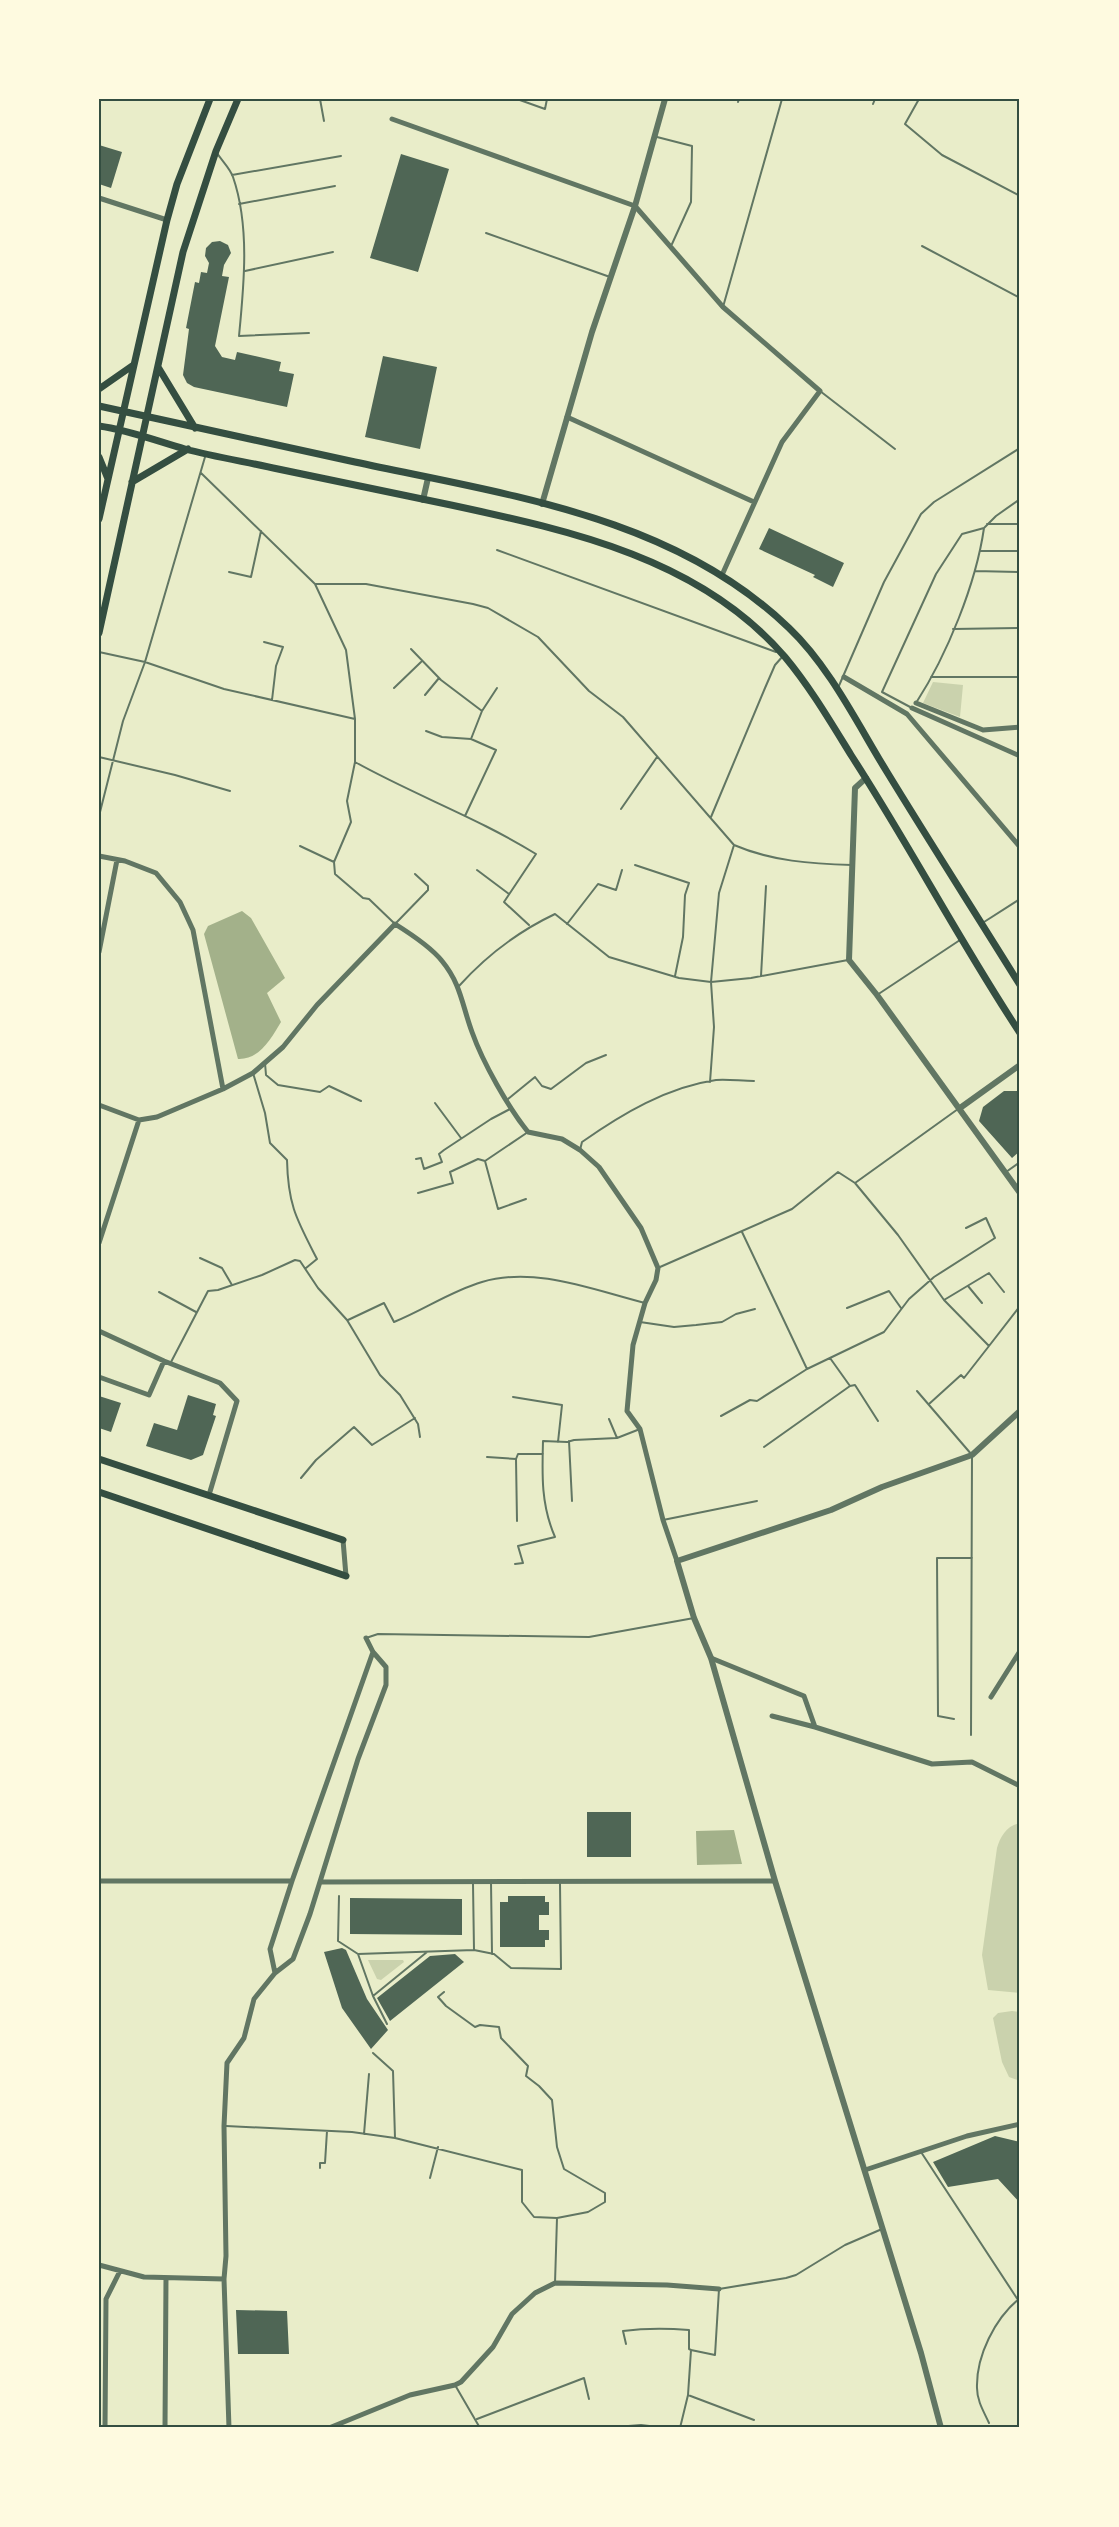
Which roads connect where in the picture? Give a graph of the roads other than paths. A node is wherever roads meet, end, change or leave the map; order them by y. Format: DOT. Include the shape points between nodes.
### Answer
graph roads {
  1 [pos="210,99"];
  2 [pos="238,99"];
  3 [pos="320,99"];
  4 [pos="517,99"];
  5 [pos="548,99"];
  6 [pos="664,99"];
  7 [pos="782,99"];
  8 [pos="875,99"];
  9 [pos="920,99"];
  10 [pos="873,104"];
  11 [pos="392,119"];
  12 [pos="324,121"];
  13 [pos="654,136"];
  14 [pos="216,151"];
  15 [pos="340,156"];
  16 [pos="232,175"];
  17 [pos="335,186"];
  18 [pos="1020,196"];
  19 [pos="99,198"];
  20 [pos="239,204"];
  21 [pos="635,206"];
  22 [pos="167,220"];
  23 [pos="486,233"];
  24 [pos="922,246"];
  25 [pos="670,248"];
  26 [pos="333,252"];
  27 [pos="245,271"];
  28 [pos="611,277"];
  29 [pos="1020,298"];
  30 [pos="723,308"];
  31 [pos="309,333"];
  32 [pos="132,366"];
  33 [pos="158,367"];
  34 [pos="99,389"];
  35 [pos="820,391"];
  36 [pos="99,406"];
  37 [pos="123,411"];
  38 [pos="147,417"];
  39 [pos="567,417"];
  40 [pos="99,426"];
  41 [pos="195,428"];
  42 [pos="119,431"];
  43 [pos="142,438"];
  44 [pos="1020,448"];
  45 [pos="188,449"];
  46 [pos="895,449"];
  47 [pos="206,454"];
  48 [pos="99,457"];
  49 [pos="201,473"];
  50 [pos="429,478"];
  51 [pos="108,479"];
  52 [pos="132,483"];
  53 [pos="1020,499"];
  54 [pos="423,500"];
  55 [pos="754,502"];
  56 [pos="542,504"];
  57 [pos="99,519"];
  58 [pos="987,524"];
  59 [pos="1020,524"];
  60 [pos="984,528"];
  61 [pos="261,531"];
  62 [pos="497,550"];
  63 [pos="980,551"];
  64 [pos="1020,551"];
  65 [pos="975,571"];
  66 [pos="229,572"];
  67 [pos="1020,572"];
  68 [pos="722,574"];
  69 [pos="315,584"];
  70 [pos="1020,628"];
  71 [pos="953,629"];
  72 [pos="99,633"];
  73 [pos="264,642"];
  74 [pos="411,649"];
  75 [pos="99,652"];
  76 [pos="783,655"];
  77 [pos="145,662"];
  78 [pos="422,662"];
  79 [pos="844,677"];
  80 [pos="931,677"];
  81 [pos="1020,677"];
  82 [pos="439,678"];
  83 [pos="394,688"];
  84 [pos="496,688"];
  85 [pos="837,690"];
  86 [pos="425,695"];
  87 [pos="273,700"];
  88 [pos="914,705"];
  89 [pos="482,711"];
  90 [pos="907,714"];
  91 [pos="355,719"];
  92 [pos="1020,727"];
  93 [pos="426,731"];
  94 [pos="471,739"];
  95 [pos="1020,756"];
  96 [pos="99,757"];
  97 [pos="657,757"];
  98 [pos="112,760"];
  99 [pos="355,762"];
  100 [pos="866,778"];
  101 [pos="230,792"];
  102 [pos="621,809"];
  103 [pos="99,816"];
  104 [pos="465,816"];
  105 [pos="711,818"];
  106 [pos="734,845"];
  107 [pos="300,846"];
  108 [pos="1020,847"];
  109 [pos="99,856"];
  110 [pos="117,860"];
  111 [pos="334,862"];
  112 [pos="635,865"];
  113 [pos="852,865"];
  114 [pos="477,870"];
  115 [pos="622,870"];
  116 [pos="416,874"];
  117 [pos="766,886"];
  118 [pos="509,894"];
  119 [pos="1020,899"];
  120 [pos="395,924"];
  121 [pos="567,924"];
  122 [pos="981,924"];
  123 [pos="530,926"];
  124 [pos="962,938"];
  125 [pos="99,952"];
  126 [pos="849,960"];
  127 [pos="675,976"];
  128 [pos="761,976"];
  129 [pos="711,982"];
  130 [pos="1020,985"];
  131 [pos="459,986"];
  132 [pos="877,995"];
  133 [pos="1020,1033"];
  134 [pos="606,1055"];
  135 [pos="265,1063"];
  136 [pos="1020,1065"];
  137 [pos="254,1073"];
  138 [pos="754,1081"];
  139 [pos="710,1082"];
  140 [pos="223,1089"];
  141 [pos="361,1101"];
  142 [pos="506,1101"];
  143 [pos="435,1103"];
  144 [pos="99,1105"];
  145 [pos="960,1108"];
  146 [pos="510,1109"];
  147 [pos="139,1120"];
  148 [pos="528,1132"];
  149 [pos="461,1138"];
  150 [pos="580,1150"];
  151 [pos="416,1159"];
  152 [pos="484,1161"];
  153 [pos="1020,1162"];
  154 [pos="1006,1172"];
  155 [pos="855,1183"];
  156 [pos="418,1193"];
  157 [pos="1020,1193"];
  158 [pos="526,1199"];
  159 [pos="966,1228"];
  160 [pos="742,1232"];
  161 [pos="99,1243"];
  162 [pos="200,1258"];
  163 [pos="306,1268"];
  164 [pos="658,1268"];
  165 [pos="930,1280"];
  166 [pos="232,1285"];
  167 [pos="968,1286"];
  168 [pos="159,1292"];
  169 [pos="1004,1292"];
  170 [pos="944,1300"];
  171 [pos="645,1303"];
  172 [pos="982,1303"];
  173 [pos="1020,1306"];
  174 [pos="847,1308"];
  175 [pos="902,1308"];
  176 [pos="755,1309"];
  177 [pos="196,1312"];
  178 [pos="347,1320"];
  179 [pos="640,1322"];
  180 [pos="99,1331"];
  181 [pos="989,1346"];
  182 [pos="830,1358"];
  183 [pos="167,1362"];
  184 [pos="807,1369"];
  185 [pos="99,1377"];
  186 [pos="850,1386"];
  187 [pos="917,1391"];
  188 [pos="513,1397"];
  189 [pos="929,1404"];
  190 [pos="1020,1411"];
  191 [pos="721,1416"];
  192 [pos="415,1418"];
  193 [pos="609,1419"];
  194 [pos="878,1421"];
  195 [pos="640,1429"];
  196 [pos="420,1437"];
  197 [pos="618,1438"];
  198 [pos="569,1441"];
  199 [pos="558,1442"];
  200 [pos="764,1447"];
  201 [pos="543,1454"];
  202 [pos="972,1455"];
  203 [pos="487,1456"];
  204 [pos="99,1459"];
  205 [pos="516,1459"];
  206 [pos="301,1478"];
  207 [pos="99,1492"];
  208 [pos="209,1495"];
  209 [pos="572,1501"];
  210 [pos="757,1501"];
  211 [pos="663,1520"];
  212 [pos="517,1521"];
  213 [pos="343,1540"];
  214 [pos="972,1558"];
  215 [pos="677,1561"];
  216 [pos="515,1564"];
  217 [pos="346,1576"];
  218 [pos="694,1618"];
  219 [pos="366,1638"];
  220 [pos="1020,1651"];
  221 [pos="373,1652"];
  222 [pos="711,1658"];
  223 [pos="991,1697"];
  224 [pos="772,1716"];
  225 [pos="954,1719"];
  226 [pos="815,1727"];
  227 [pos="971,1735"];
  228 [pos="1020,1786"];
  229 [pos="99,1881"];
  230 [pos="292,1881"];
  231 [pos="473,1881"];
  232 [pos="491,1881"];
  233 [pos="560,1881"];
  234 [pos="775,1881"];
  235 [pos="321,1882"];
  236 [pos="339,1896"];
  237 [pos="474,1950"];
  238 [pos="427,1952"];
  239 [pos="358,1954"];
  240 [pos="492,1954"];
  241 [pos="275,1972"];
  242 [pos="444,1992"];
  243 [pos="373,1996"];
  244 [pos="387,2024"];
  245 [pos="373,2053"];
  246 [pos="369,2074"];
  247 [pos="1020,2124"];
  248 [pos="224,2126"];
  249 [pos="327,2131"];
  250 [pos="364,2134"];
  251 [pos="395,2138"];
  252 [pos="438,2147"];
  253 [pos="920,2152"];
  254 [pos="320,2168"];
  255 [pos="865,2170"];
  256 [pos="430,2178"];
  257 [pos="557,2218"];
  258 [pos="883,2229"];
  259 [pos="99,2265"];
  260 [pos="120,2271"];
  261 [pos="166,2278"];
  262 [pos="224,2279"];
  263 [pos="555,2283"];
  264 [pos="719,2289"];
  265 [pos="99,2297"];
  266 [pos="106,2300"];
  267 [pos="1019,2300"];
  268 [pos="626,2344"];
  269 [pos="691,2350"];
  270 [pos="455,2385"];
  271 [pos="688,2395"];
  272 [pos="589,2399"];
  273 [pos="477,2419"];
  274 [pos="754,2420"];
  275 [pos="989,2423"];
  276 [pos="105,2428"];
  277 [pos="165,2428"];
  278 [pos="229,2428"];
  279 [pos="329,2428"];
  280 [pos="480,2428"];
  281 [pos="603,2428"];
  282 [pos="666,2428"];
  283 [pos="680,2428"];
  284 [pos="941,2428"];
  1 -- 22 [label="main road"];
  2 -- 14 [label="main road"];
  3 -- 12 [label="lane"];
  4 -- 5 [label="lane" via="545,109"];
  6 -- 13 [label="street"];
  7 -- 30 [label="lane"];
  8 -- 10 [label="lane"];
  9 -- 18 [label="lane" via="905,124 942,155"];
  11 -- 21 [label="street"];
  13 -- 21 [label="street"];
  13 -- 25 [label="lane" via="692,146 691,202"];
  14 -- 16 [label="lane"];
  14 -- 33 [label="main road" via="183,252"];
  15 -- 16 [label="lane"];
  16 -- 20 [label="lane"];
  17 -- 20 [label="lane"];
  19 -- 22 [label="street"];
  20 -- 27 [label="lane"];
  21 -- 25 [label="street"];
  21 -- 28 [label="street"];
  22 -- 32 [label="main road"];
  23 -- 28 [label="lane"];
  24 -- 29 [label="lane"];
  25 -- 30 [label="street"];
  26 -- 27 [label="lane"];
  27 -- 31 [label="lane" via="239,336"];
  28 -- 39 [label="street"];
  30 -- 35 [label="street"];
  32 -- 34 [label="main road"];
  32 -- 37 [label="main road"];
  33 -- 38 [label="main road"];
  33 -- 41 [label="main road"];
  35 -- 46 [label="lane"];
  35 -- 55 [label="street" via="783,442"];
  36 -- 37 [label="main road"];
  37 -- 38 [label="main road"];
  37 -- 42 [label="main road"];
  38 -- 41 [label="main road"];
  38 -- 43 [label="main road"];
  39 -- 55 [label="street"];
  39 -- 56 [label="street"];
  40 -- 42 [label="main road"];
  41 -- 50 [label="main road"];
  42 -- 43 [label="main road"];
  42 -- 51 [label="main road"];
  43 -- 45 [label="main road"];
  43 -- 52 [label="main road"];
  44 -- 79 [label="lane" via="921,514 884,582"];
  45 -- 47 [label="main road"];
  45 -- 52 [label="main road"];
  47 -- 49 [label="lane"];
  47 -- 54 [label="main road"];
  48 -- 51 [label="main road"];
  49 -- 61 [label="lane"];
  49 -- 77 [label="lane"];
  50 -- 54 [label="street"];
  50 -- 56 [label="main road"];
  51 -- 57 [label="main road"];
  52 -- 72 [label="main road"];
  53 -- 58 [label="lane"];
  54 -- 76 [label="main road" via="602,542 670,570 732,608"];
  55 -- 68 [label="street"];
  56 -- 68 [label="main road" via="640,533"];
  58 -- 59 [label="lane"];
  58 -- 60 [label="lane"];
  60 -- 63 [label="lane"];
  60 -- 88 [label="lane" via="962,534 941,566 882,692"];
  61 -- 66 [label="lane" via="251,577"];
  61 -- 69 [label="lane"];
  62 -- 76 [label="lane"];
  63 -- 64 [label="lane"];
  63 -- 65 [label="lane"];
  65 -- 67 [label="lane"];
  65 -- 71 [label="lane"];
  68 -- 85 [label="main road" via="791,630"];
  69 -- 91 [label="lane" via="346,650"];
  69 -- 97 [label="lane" via="366,584 488,608 538,637 590,691 623,717"];
  70 -- 71 [label="lane"];
  71 -- 80 [label="lane"];
  73 -- 87 [label="lane" via="282,647"];
  74 -- 78 [label="lane"];
  75 -- 77 [label="lane"];
  76 -- 100 [label="main road" via="805,682"];
  76 -- 105 [label="lane" via="775,665"];
  77 -- 87 [label="lane" via="224,689"];
  77 -- 98 [label="lane"];
  78 -- 82 [label="lane"];
  78 -- 83 [label="lane"];
  79 -- 85 [label="lane"];
  79 -- 90 [label="street"];
  80 -- 81 [label="lane"];
  80 -- 88 [label="lane"];
  82 -- 86 [label="lane"];
  82 -- 89 [label="lane"];
  84 -- 89 [label="lane"];
  85 -- 122 [label="main road"];
  87 -- 91 [label="lane"];
  88 -- 90 [label="lane"];
  88 -- 92 [label="street" via="983,730"];
  88 -- 95 [label="street"];
  89 -- 94 [label="lane"];
  90 -- 108 [label="street"];
  91 -- 99 [label="lane"];
  93 -- 94 [label="lane" via="442,737"];
  94 -- 104 [label="lane" via="496,750"];
  96 -- 98 [label="lane"];
  97 -- 102 [label="lane"];
  97 -- 105 [label="lane"];
  98 -- 101 [label="lane"];
  98 -- 103 [label="lane"];
  99 -- 104 [label="lane" via="400,788"];
  99 -- 111 [label="lane" via="347,801 351,822"];
  100 -- 113 [label="street" via="855,788"];
  100 -- 124 [label="main road"];
  104 -- 118 [label="lane" via="536,854"];
  105 -- 106 [label="lane"];
  106 -- 113 [label="lane" via="807,863"];
  106 -- 129 [label="lane" via="719,893"];
  107 -- 111 [label="lane"];
  109 -- 110 [label="street"];
  110 -- 125 [label="street"];
  110 -- 140 [label="street" via="156,873 180,902 193,930"];
  111 -- 120 [label="lane" via="335,874"];
  112 -- 127 [label="lane" via="688,883"];
  113 -- 126 [label="street"];
  114 -- 118 [label="lane"];
  115 -- 121 [label="lane" via="616,890 598,884"];
  116 -- 120 [label="lane" via="429,890"];
  117 -- 128 [label="lane"];
  118 -- 123 [label="lane" via="504,902"];
  119 -- 122 [label="lane"];
  120 -- 131 [label="street" via="441,959"];
  120 -- 135 [label="street"];
  121 -- 123 [label="lane" via="555,914"];
  121 -- 127 [label="lane" via="609,957"];
  122 -- 130 [label="main road"];
  123 -- 131 [label="lane" via="484,959"];
  124 -- 132 [label="lane"];
  124 -- 133 [label="main road"];
  126 -- 128 [label="lane"];
  126 -- 132 [label="street"];
  127 -- 129 [label="lane"];
  128 -- 129 [label="lane"];
  129 -- 139 [label="lane" via="714,1027"];
  131 -- 142 [label="street" via="472,1034"];
  132 -- 145 [label="street"];
  134 -- 142 [label="lane" via="586,1063 551,1089 535,1077"];
  135 -- 137 [label="street"];
  135 -- 141 [label="lane" via="266,1075 278,1085 320,1092 329,1086"];
  136 -- 145 [label="street"];
  137 -- 140 [label="street"];
  137 -- 163 [label="lane" via="270,1143 287,1160 293,1212 317,1259"];
  138 -- 139 [label="lane"];
  139 -- 150 [label="lane" via="682,1087 618,1116 582,1142"];
  140 -- 147 [label="street" via="157,1117"];
  142 -- 146 [label="street"];
  143 -- 149 [label="lane"];
  144 -- 147 [label="street"];
  145 -- 154 [label="street"];
  145 -- 155 [label="lane"];
  146 -- 148 [label="street"];
  146 -- 149 [label="lane"];
  147 -- 161 [label="street"];
  148 -- 150 [label="street" via="562,1139"];
  148 -- 152 [label="lane"];
  149 -- 151 [label="lane" via="439,1154 442,1162 424,1169 421,1158"];
  150 -- 164 [label="street" via="611,1181 641,1228"];
  152 -- 156 [label="lane" via="478,1159 450,1172 453,1183"];
  152 -- 158 [label="lane" via="498,1209"];
  153 -- 154 [label="lane"];
  154 -- 157 [label="street"];
  155 -- 160 [label="lane" via="838,1172 792,1209"];
  155 -- 165 [label="lane"];
  159 -- 165 [label="lane" via="986,1218 995,1238"];
  160 -- 164 [label="lane"];
  160 -- 184 [label="lane"];
  162 -- 166 [label="lane" via="222,1268"];
  163 -- 166 [label="lane" via="295,1260"];
  163 -- 178 [label="lane"];
  164 -- 171 [label="street"];
  165 -- 170 [label="lane"];
  165 -- 175 [label="lane"];
  166 -- 177 [label="lane" via="208,1291"];
  167 -- 169 [label="lane" via="989,1273"];
  167 -- 170 [label="lane"];
  167 -- 172 [label="lane"];
  168 -- 177 [label="lane"];
  170 -- 181 [label="lane"];
  171 -- 178 [label="lane" via="551,1280 516,1276 483,1282 394,1322 384,1303"];
  171 -- 179 [label="street"];
  173 -- 181 [label="lane"];
  174 -- 175 [label="lane" via="889,1291"];
  175 -- 182 [label="lane" via="884,1332"];
  176 -- 179 [label="lane" via="722,1322 696,1325 674,1327"];
  177 -- 183 [label="lane"];
  178 -- 192 [label="lane" via="380,1375"];
  179 -- 195 [label="street" via="633,1345 627,1411"];
  180 -- 183 [label="street"];
  181 -- 189 [label="lane" via="964,1378 961,1375"];
  182 -- 184 [label="lane"];
  182 -- 186 [label="lane"];
  183 -- 185 [label="street" via="149,1395"];
  183 -- 208 [label="street" via="220,1383 237,1401"];
  184 -- 191 [label="lane" via="757,1401 750,1400"];
  186 -- 194 [label="lane" via="855,1385"];
  186 -- 200 [label="lane"];
  187 -- 189 [label="lane"];
  188 -- 199 [label="lane" via="562,1405"];
  189 -- 202 [label="lane"];
  190 -- 202 [label="street"];
  192 -- 196 [label="lane"];
  192 -- 206 [label="lane" via="372,1445 354,1427"];
  193 -- 197 [label="lane"];
  195 -- 197 [label="lane"];
  195 -- 211 [label="street"];
  197 -- 198 [label="lane"];
  198 -- 199 [label="lane"];
  198 -- 209 [label="lane"];
  199 -- 201 [label="lane" via="543,1441"];
  201 -- 205 [label="lane" via="518,1454"];
  201 -- 216 [label="lane" via="542,1493 555,1537 518,1546 523,1563"];
  202 -- 214 [label="lane"];
  202 -- 215 [label="street" via="831,1509"];
  203 -- 205 [label="lane"];
  204 -- 208 [label="main road"];
  205 -- 212 [label="lane"];
  207 -- 217 [label="main road"];
  208 -- 213 [label="main road"];
  210 -- 211 [label="lane"];
  211 -- 215 [label="street"];
  213 -- 217 [label="street"];
  214 -- 225 [label="lane" via="938,1558 938,1716"];
  214 -- 227 [label="lane"];
  215 -- 218 [label="street"];
  218 -- 219 [label="lane" via="589,1636 378,1634"];
  218 -- 222 [label="street"];
  219 -- 221 [label="street"];
  220 -- 223 [label="street"];
  221 -- 230 [label="street"];
  221 -- 235 [label="street" via="386,1667 386,1684 358,1759"];
  222 -- 226 [label="street" via="804,1696"];
  222 -- 234 [label="street"];
  224 -- 226 [label="street"];
  226 -- 228 [label="street" via="932,1764 972,1762"];
  229 -- 230 [label="street"];
  230 -- 241 [label="street" via="270,1949"];
  231 -- 232 [label="street"];
  231 -- 235 [label="street"];
  231 -- 237 [label="lane"];
  232 -- 233 [label="street"];
  232 -- 240 [label="lane"];
  233 -- 234 [label="street"];
  233 -- 240 [label="lane" via="561,1969 511,1968"];
  234 -- 255 [label="street"];
  235 -- 241 [label="street" via="293,1959"];
  236 -- 239 [label="lane" via="338,1941"];
  237 -- 238 [label="lane"];
  237 -- 240 [label="lane"];
  238 -- 239 [label="lane"];
  238 -- 243 [label="lane"];
  239 -- 243 [label="lane"];
  241 -- 248 [label="street" via="254,1999 244,2038 227,2063"];
  242 -- 257 [label="lane" via="438,1997 459,2017 475,2027 499,2027 501,2038 528,2066 526,2076 552,2100 557,2147 564,2169 605,2193 605,2202 588,2212"];
  243 -- 244 [label="lane"];
  245 -- 251 [label="lane" via="393,2071"];
  246 -- 250 [label="lane"];
  247 -- 253 [label="street"];
  248 -- 249 [label="lane"];
  248 -- 262 [label="street"];
  249 -- 250 [label="lane"];
  249 -- 254 [label="lane" via="325,2163 320,2163"];
  250 -- 251 [label="lane"];
  251 -- 252 [label="lane"];
  252 -- 256 [label="lane"];
  252 -- 257 [label="lane" via="522,2170 522,2202 534,2217"];
  253 -- 255 [label="street"];
  253 -- 267 [label="lane"];
  255 -- 258 [label="street"];
  257 -- 263 [label="lane"];
  258 -- 264 [label="lane" via="844,2245 796,2275"];
  258 -- 284 [label="street"];
  259 -- 260 [label="street"];
  260 -- 261 [label="street"];
  260 -- 266 [label="street"];
  261 -- 262 [label="street"];
  261 -- 277 [label="street"];
  262 -- 278 [label="street"];
  263 -- 264 [label="street"];
  263 -- 270 [label="street" via="535,2293 512,2314 493,2347"];
  264 -- 269 [label="lane" via="715,2355"];
  265 -- 266 [label="street"];
  266 -- 276 [label="street"];
  267 -- 275 [label="lane" via="993,2330 979,2371 977,2389"];
  268 -- 269 [label="lane" via="623,2331 688,2330"];
  269 -- 271 [label="lane"];
  270 -- 273 [label="lane"];
  270 -- 279 [label="street" via="410,2395"];
  271 -- 274 [label="lane"];
  271 -- 283 [label="lane"];
  272 -- 273 [label="lane" via="584,2378"];
  273 -- 280 [label="lane"];
  281 -- 282 [label="lane"];
}
